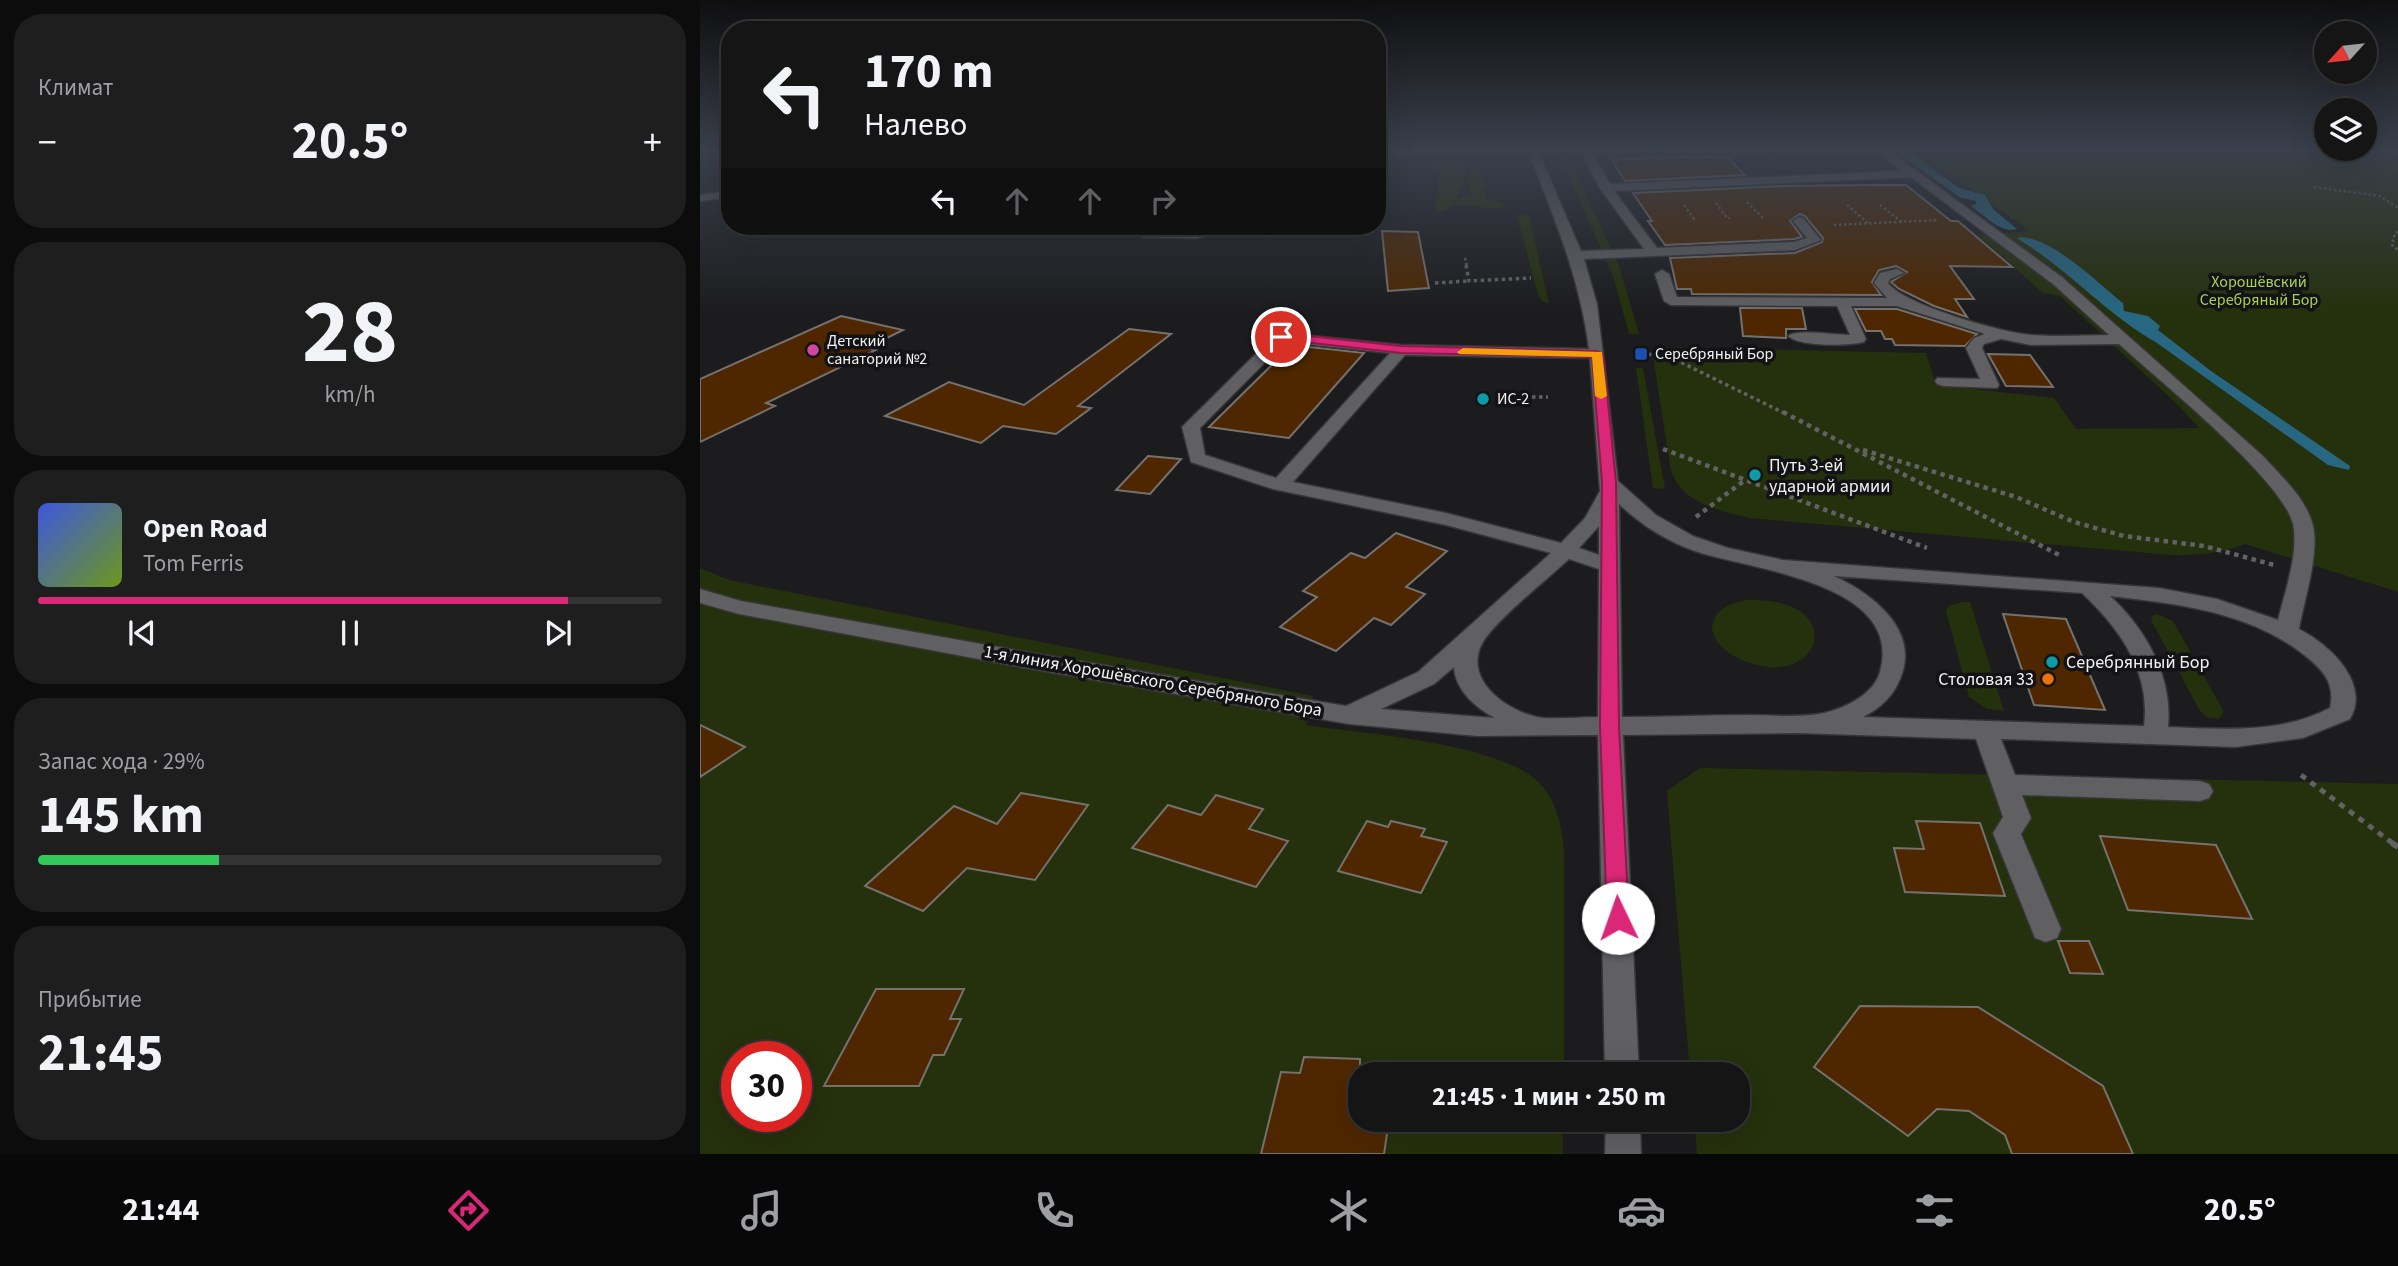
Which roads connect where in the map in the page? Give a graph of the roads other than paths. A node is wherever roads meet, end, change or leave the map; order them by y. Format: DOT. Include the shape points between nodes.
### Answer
graph roads {
  1 [pos="1555,205"];
  2 [pos="1618,205"];
  3 [pos="1954,205"];
  4 [pos="1799,221"];
  5 [pos="1653,252"];
  6 [pos="1576,256"];
  7 [pos="1897,273"];
  8 [pos="1662,274"];
  9 [pos="1842,301"];
  10 [pos="1917,306"];
  11 [pos="2000,334"];
  12 [pos="1795,336"];
  13 [pos="2123,339"];
  14 [pos="1401,350"];
  15 [pos="1597,354"];
  16 [pos="1943,381"];
  17 [pos="1609,482"];
  18 [pos="1280,485"];
  19 [pos="1566,550"];
  20 [pos="1609,566"];
  21 [pos="1780,566"];
  22 [pos="2090,589"];
  23 [pos="700,597"];
  24 [pos="2287,632"];
  25 [pos="1475,638"];
  26 [pos="1349,715"];
  27 [pos="1791,724"];
  28 [pos="1697,725"];
  29 [pos="1548,726"];
  30 [pos="1610,726"];
  31 [pos="1985,730"];
  32 [pos="2155,736"];
  33 [pos="2005,785"];
  34 [pos="2200,790"];
  35 [pos="2046,929"];
  36 [pos="1622,1062"];
  37 [pos="1623,1132"];
  38 [pos="1623,1154"];
  1 -- 6 [label="street"];
  2 -- 5 [label="street"];
  3 -- 13 [label="street" via="2058,281"];
  4 -- 5 [label="street" via="1815,240 1805,245 1678,246"];
  5 -- 6 [label="street"];
  6 -- 15 [label="street" via="1590,304"];
  7 -- 10 [label="street" via="1883,278 1884,289"];
  8 -- 9 [label="street" via="1671,301"];
  9 -- 10 [label="street"];
  9 -- 12 [label="street" via="1859,339"];
  10 -- 11 [label="street"];
  11 -- 13 [label="street" via="2031,340"];
  11 -- 16 [label="street" via="1979,341 1974,348 1992,385"];
  13 -- 24 [label="street" via="2284,490 2303,524"];
  14 -- 15 [label="street"];
  14 -- 18 [label="street"];
  14 -- 18 [label="street" via="1281,337 1191,427 1197,458"];
  15 -- 17 [label="street"];
  17 -- 19 [label="street" via="1594,520"];
  17 -- 20 [label="street"];
  17 -- 21 [label="street" via="1634,508 1676,535 1722,554"];
  18 -- 19 [label="street"];
  19 -- 20 [label="street"];
  19 -- 25 [label="street"];
  20 -- 30 [label="street"];
  21 -- 22 [label="street"];
  21 -- 27 [label="street" via="1822,578 1858,599 1877,614 1895,645 1890,677 1872,701 1832,720"];
  22 -- 24 [label="street" via="2207,604"];
  22 -- 32 [label="street" via="2113,607 2145,658 2159,717"];
  23 -- 26 [label="street, 1-я линия Хорошёвского Серебряного Бора" via="1026,660"];
  24 -- 32 [label="street" via="2320,655 2338,676 2346,694 2341,713 2317,726 2286,734"];
  25 -- 26 [label="street" via="1426,678"];
  25 -- 29 [label="street" via="1466,663 1471,685 1488,704 1514,718"];
  26 -- 29 [label="street, 1-я линия Хорошёвского Серебряного Бора" via="1477,727"];
  27 -- 30 [label="street"];
  27 -- 31 [label="street"];
  28 -- 30 [label="street"];
  29 -- 30 [label="street, 1-я линия Хорошёвского Серебряного Бора"];
  30 -- 36 [label="street"];
  31 -- 32 [label="street"];
  31 -- 33 [label="street"];
  33 -- 34 [label="street"];
  33 -- 35 [label="street" via="2017,818 2007,833"];
  37 -- 38 [label="street"];
}
